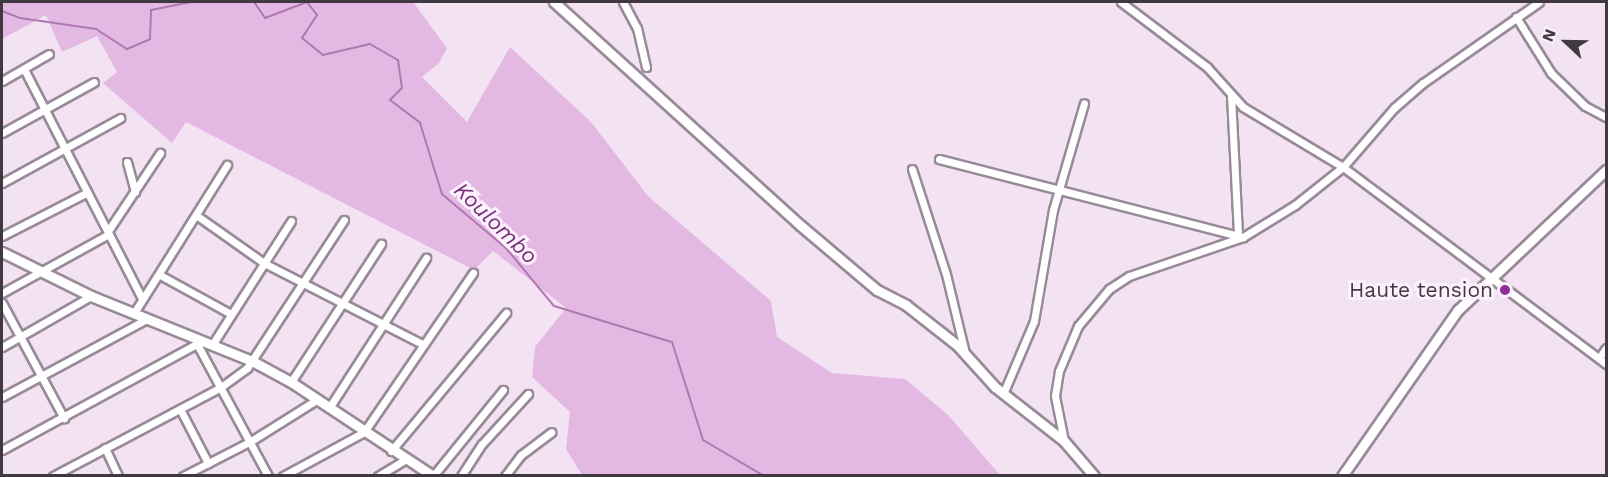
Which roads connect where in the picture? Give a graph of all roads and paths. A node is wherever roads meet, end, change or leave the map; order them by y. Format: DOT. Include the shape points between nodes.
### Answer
graph roads {
  1 [pos="554,2"];
  2 [pos="623,2"];
  3 [pos="1121,2"];
  4 [pos="1539,2"];
  5 [pos="1516,17"];
  6 [pos="49,54"];
  7 [pos="646,67"];
  8 [pos="24,69"];
  9 [pos="2,81"];
  10 [pos="94,82"];
  11 [pos="1231,96"];
  12 [pos="1084,104"];
  13 [pos="46,109"];
  14 [pos="1606,117"];
  15 [pos="120,118"];
  16 [pos="2,133"];
  17 [pos="65,148"];
  18 [pos="160,153"];
  19 [pos="939,159"];
  20 [pos="127,162"];
  21 [pos="227,165"];
  22 [pos="1343,166"];
  23 [pos="912,169"];
  24 [pos="1606,170"];
  25 [pos="2,183"];
  26 [pos="1061,188"];
  27 [pos="135,192"];
  28 [pos="86,193"];
  29 [pos="196,215"];
  30 [pos="344,220"];
  31 [pos="291,221"];
  32 [pos="108,233"];
  33 [pos="2,236"];
  34 [pos="1241,237"];
  35 [pos="381,244"];
  36 [pos="2,252"];
  37 [pos="426,258"];
  38 [pos="264,263"];
  39 [pos="41,270"];
  40 [pos="473,273"];
  41 [pos="160,275"];
  42 [pos="1489,277"];
  43 [pos="302,284"];
  44 [pos="2,293"];
  45 [pos="91,296"];
  46 [pos="141,297"];
  47 [pos="2,303"];
  48 [pos="342,305"];
  49 [pos="134,313"];
  50 [pos="506,313"];
  51 [pos="231,314"];
  52 [pos="147,319"];
  53 [pos="382,323"];
  54 [pos="22,336"];
  55 [pos="200,343"];
  56 [pos="422,344"];
  57 [pos="212,345"];
  58 [pos="2,347"];
  59 [pos="1606,348"];
  60 [pos="966,355"];
  61 [pos="1599,358"];
  62 [pos="254,362"];
  63 [pos="1606,364"];
  64 [pos="44,374"];
  65 [pos="291,382"];
  66 [pos="221,387"];
  67 [pos="503,390"];
  68 [pos="1003,393"];
  69 [pos="528,394"];
  70 [pos="2,397"];
  71 [pos="318,399"];
  72 [pos="329,408"];
  73 [pos="180,409"];
  74 [pos="64,418"];
  75 [pos="364,432"];
  76 [pos="551,432"];
  77 [pos="250,441"];
  78 [pos="1064,441"];
  79 [pos="105,448"];
  80 [pos="2,450"];
  81 [pos="391,451"];
  82 [pos="405,460"];
  83 [pos="208,463"];
  84 [pos="53,476"];
  85 [pos="118,476"];
  86 [pos="183,476"];
  87 [pos="268,476"];
  88 [pos="283,476"];
  89 [pos="378,476"];
  90 [pos="433,476"];
  91 [pos="461,476"];
  92 [pos="504,476"];
  93 [pos="1094,476"];
  94 [pos="1342,476"];
  1 -- 60 [label="street" via="706,135 800,225 877,290 928,321"];
  2 -- 7 [label="street" via="637,28"];
  3 -- 11 [label="street" via="1207,67"];
  4 -- 5 [label="street"];
  5 -- 14 [label="street" via="1551,73 1585,106"];
  5 -- 22 [label="street" via="1394,108"];
  6 -- 8 [label="street"];
  8 -- 9 [label="street"];
  8 -- 13 [label="street"];
  10 -- 13 [label="street"];
  11 -- 22 [label="street" via="1254,115 1280,126"];
  11 -- 34 [label="street"];
  12 -- 26 [label="street"];
  13 -- 16 [label="street"];
  13 -- 17 [label="street"];
  15 -- 17 [label="street"];
  17 -- 25 [label="street"];
  17 -- 28 [label="street"];
  18 -- 27 [label="street"];
  19 -- 26 [label="street"];
  20 -- 27 [label="street"];
  21 -- 29 [label="street"];
  22 -- 34 [label="street" via="1295,205"];
  22 -- 42 [label="street"];
  23 -- 60 [label="street" via="946,274"];
  24 -- 42 [label="street"];
  26 -- 34 [label="street"];
  26 -- 68 [label="street" via="1053,210 1034,321"];
  27 -- 32 [label="street"];
  28 -- 32 [label="street"];
  28 -- 33 [label="street"];
  29 -- 38 [label="street"];
  29 -- 41 [label="street"];
  30 -- 43 [label="street"];
  31 -- 38 [label="street"];
  32 -- 39 [label="street"];
  32 -- 46 [label="street"];
  34 -- 78 [label="street" via="1129,276 1109,289 1092,308 1067,345 1059,371 1055,396"];
  35 -- 48 [label="street"];
  36 -- 39 [label="street"];
  37 -- 53 [label="street"];
  38 -- 43 [label="street"];
  38 -- 51 [label="street"];
  39 -- 44 [label="street"];
  39 -- 45 [label="street"];
  40 -- 56 [label="street"];
  41 -- 46 [label="street"];
  41 -- 51 [label="street"];
  42 -- 61 [label="street"];
  42 -- 94 [label="street" via="1458,310"];
  43 -- 48 [label="street"];
  43 -- 62 [label="street"];
  45 -- 49 [label="street"];
  45 -- 54 [label="street"];
  46 -- 49 [label="street"];
  47 -- 54 [label="street"];
  48 -- 53 [label="street"];
  48 -- 65 [label="street"];
  49 -- 52 [label="street"];
  50 -- 81 [label="street"];
  51 -- 57 [label="street"];
  52 -- 55 [label="street"];
  52 -- 64 [label="street"];
  53 -- 56 [label="street"];
  53 -- 72 [label="street"];
  54 -- 58 [label="street"];
  54 -- 64 [label="street"];
  55 -- 57 [label="street"];
  55 -- 66 [label="street"];
  55 -- 74 [label="street"];
  56 -- 75 [label="street"];
  57 -- 62 [label="street"];
  59 -- 61 [label="street"];
  60 -- 68 [label="street"];
  61 -- 63 [label="street"];
  62 -- 65 [label="street"];
  62 -- 66 [label="street"];
  64 -- 70 [label="street"];
  64 -- 74 [label="street"];
  65 -- 71 [label="street"];
  66 -- 73 [label="street"];
  66 -- 77 [label="street"];
  67 -- 90 [label="street"];
  68 -- 78 [label="street"];
  69 -- 91 [label="street" via="482,444"];
  71 -- 72 [label="street"];
  71 -- 77 [label="street"];
  72 -- 75 [label="street"];
  73 -- 79 [label="street"];
  73 -- 83 [label="street"];
  74 -- 80 [label="street"];
  75 -- 81 [label="street"];
  75 -- 88 [label="street"];
  76 -- 92 [label="street" via="521,455"];
  77 -- 83 [label="street"];
  77 -- 87 [label="street"];
  78 -- 93 [label="street"];
  79 -- 84 [label="street"];
  79 -- 85 [label="street"];
  81 -- 82 [label="street"];
  82 -- 89 [label="street"];
  82 -- 90 [label="street"];
  83 -- 86 [label="street"];
}
